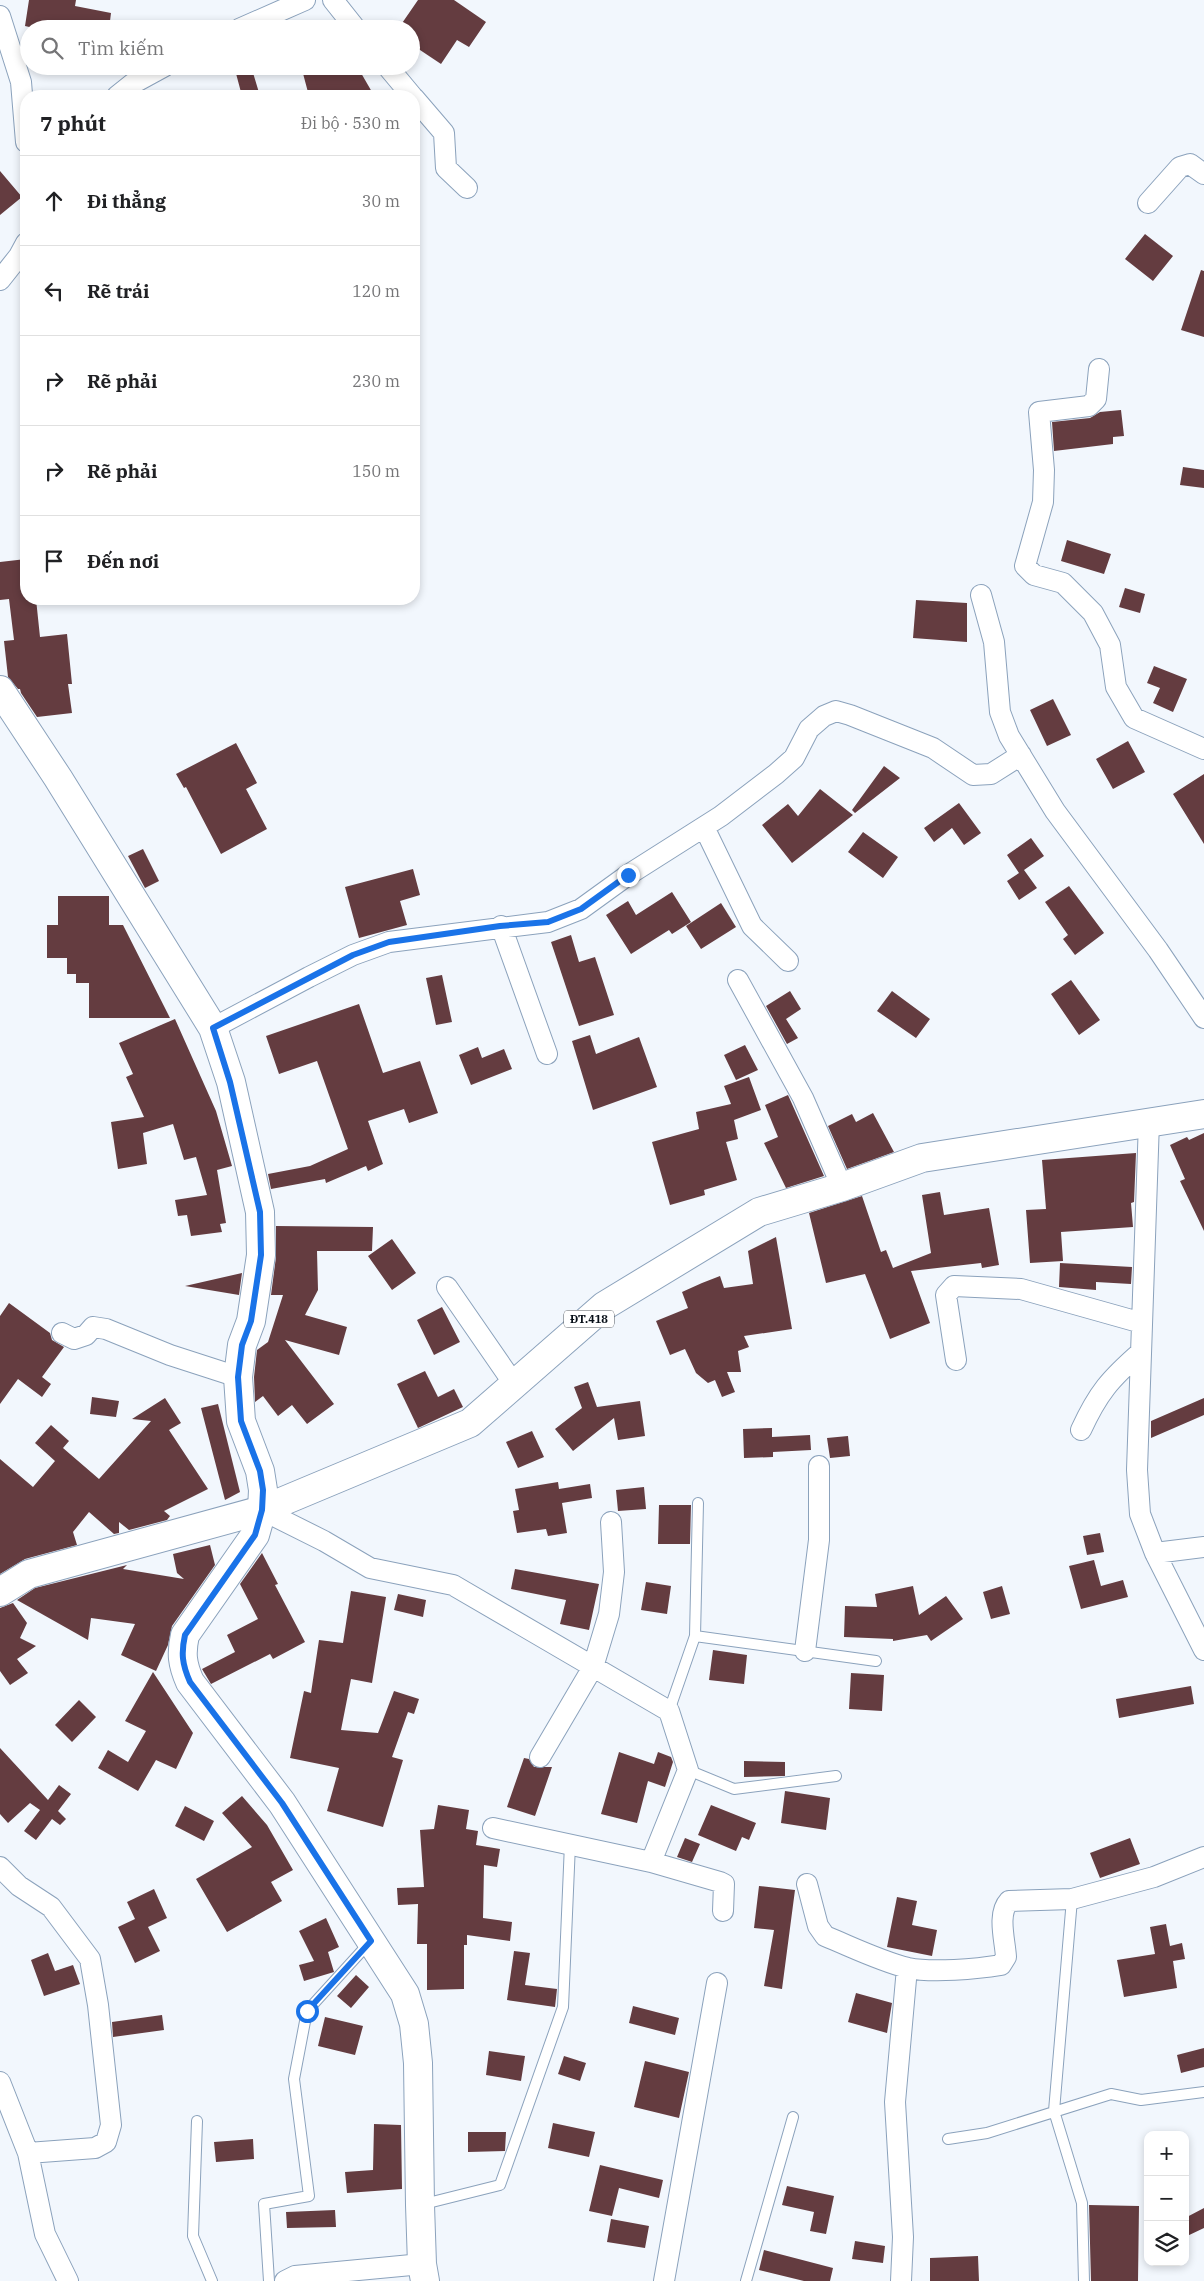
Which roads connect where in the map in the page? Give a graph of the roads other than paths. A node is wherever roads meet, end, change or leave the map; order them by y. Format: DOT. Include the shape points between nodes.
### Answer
graph roads {
  1 [pos="305,0"];
  2 [pos="333,0"];
  3 [pos="0,20"];
  4 [pos="259,20"];
  5 [pos="349,20"];
  6 [pos="149,75"];
  7 [pos="395,75"];
  8 [pos="22,90"];
  9 [pos="124,90"];
  10 [pos="407,90"];
  11 [pos="420,105"];
  12 [pos="1204,174"];
  13 [pos="468,188"];
  14 [pos="1148,203"];
  15 [pos="20,254"];
  16 [pos="0,280"];
  17 [pos="1098,369"];
  18 [pos="981,595"];
  19 [pos="0,690"];
  20 [pos="1204,749"];
  21 [pos="1021,755"];
  22 [pos="704,827"];
  23 [pos="500,926"];
  24 [pos="788,961"];
  25 [pos="738,980"];
  26 [pos="1204,1018"];
  27 [pos="213,1028"];
  28 [pos="547,1054"];
  29 [pos="1204,1114"];
  30 [pos="1149,1121"];
  31 [pos="842,1187"];
  32 [pos="447,1287"];
  33 [pos="1142,1323"];
  34 [pos="62,1333"];
  35 [pos="1141,1352"];
  36 [pos="956,1360"];
  37 [pos="238,1377"];
  38 [pos="514,1384"];
  39 [pos="1081,1430"];
  40 [pos="819,1466"];
  41 [pos="698,1503"];
  42 [pos="262,1510"];
  43 [pos="611,1522"];
  44 [pos="1204,1547"];
  45 [pos="1155,1552"];
  46 [pos="0,1592"];
  47 [pos="695,1636"];
  48 [pos="1204,1650"];
  49 [pos="805,1651"];
  50 [pos="876,1661"];
  51 [pos="593,1667"];
  52 [pos="669,1711"];
  53 [pos="540,1758"];
  54 [pos="688,1770"];
  55 [pos="836,1776"];
  56 [pos="493,1828"];
  57 [pos="570,1844"];
  58 [pos="1204,1857"];
  59 [pos="651,1862"];
  60 [pos="0,1867"];
  61 [pos="807,1884"];
  62 [pos="1072,1899"];
  63 [pos="723,1911"];
  64 [pos="371,1941"];
  65 [pos="907,1968"];
  66 [pos="717,1983"];
  67 [pos="0,2082"];
  68 [pos="1204,2092"];
  69 [pos="1054,2111"];
  70 [pos="793,2117"];
  71 [pos="196,2121"];
  72 [pos="948,2139"];
  73 [pos="28,2152"];
  74 [pos="420,2205"];
  75 [pos="424,2272"];
  76 [pos="68,2281"];
  77 [pos="212,2281"];
  78 [pos="269,2281"];
  79 [pos="286,2281"];
  80 [pos="664,2281"];
  81 [pos="746,2281"];
  82 [pos="901,2281"];
  83 [pos="1084,2281"];
  1 -- 4 [label="street"];
  2 -- 5 [label="street"];
  3 -- 8 [label="street"];
  6 -- 9 [label="street"];
  7 -- 10 [label="street"];
  11 -- 13 [label="street" via="444,133 446,168"];
  12 -- 14 [label="street" via="1190,164 1180,167"];
  15 -- 16 [label="street"];
  17 -- 20 [label="street" via="1096,399 1090,406 1039,412 1043,502 1026,566 1034,575 1063,583 1093,614 1110,645 1116,687 1134,718"];
  18 -- 21 [label="street" via="994,642 1000,712"];
  19 -- 27 [label="street"];
  21 -- 22 [label="street" via="991,774 973,775 933,748 836,711 809,729 794,758 776,774"];
  21 -- 26 [label="street" via="1055,811"];
  22 -- 23 [label="street" via="581,909 548,922"];
  22 -- 24 [label="street" via="752,926"];
  23 -- 27 [label="street" via="389,942 353,955"];
  23 -- 28 [label="street"];
  25 -- 31 [label="street" via="803,1098"];
  27 -- 37 [label="street" via="230,1082 260,1212 261,1255"];
  29 -- 30 [label="street, ĐT.418"];
  30 -- 31 [label="street, ĐT.418" via="922,1158"];
  30 -- 33 [label="street"];
  31 -- 38 [label="street, ĐT.418" via="759,1212 604,1306"];
  32 -- 38 [label="street"];
  33 -- 35 [label="street"];
  33 -- 36 [label="street" via="1021,1289 954,1286 946,1295"];
  34 -- 37 [label="street" via="74,1339 86,1335 93,1327 106,1328 170,1355"];
  35 -- 39 [label="street" via="1113,1376 1094,1402"];
  35 -- 45 [label="street" via="1137,1470 1140,1514"];
  37 -- 42 [label="street" via="241,1421 260,1471"];
  38 -- 42 [label="street, ĐT.418" via="470,1423"];
  40 -- 49 [label="street" via="819,1540"];
  41 -- 47 [label="lane"];
  42 -- 46 [label="street, ĐT.418" via="29,1574"];
  42 -- 51 [label="street" via="370,1568 453,1585"];
  42 -- 64 [label="street" via="255,1535 185,1635 181,1652 183,1667 190,1682 282,1803"];
  43 -- 51 [label="street" via="614,1572 609,1614"];
  44 -- 45 [label="street"];
  45 -- 48 [label="street"];
  47 -- 49 [label="lane"];
  47 -- 52 [label="lane"];
  49 -- 50 [label="lane"];
  51 -- 52 [label="street"];
  51 -- 53 [label="street"];
  52 -- 54 [label="street"];
  54 -- 55 [label="lane" via="734,1790"];
  54 -- 59 [label="street"];
  56 -- 57 [label="street"];
  57 -- 59 [label="street"];
  57 -- 74 [label="lane" via="563,2007 500,2186"];
  58 -- 62 [label="street" via="1154,1877"];
  59 -- 63 [label="street" via="724,1884"];
  60 -- 73 [label="street" via="19,1886 51,1908 90,1958 111,2125 106,2142 95,2148"];
  61 -- 65 [label="street" via="818,1926 825,1936"];
  62 -- 65 [label="street" via="1009,1901 1003,1914 1006,1957 1000,1965 923,1970"];
  62 -- 69 [label="lane"];
  64 -- 74 [label="street" via="405,1994 414,2024 418,2063"];
  64 -- 78 [label="lane" via="307,2011 294,2080 308,2196 264,2204"];
  65 -- 82 [label="street" via="895,2102"];
  66 -- 80 [label="street"];
  67 -- 73 [label="street"];
  68 -- 69 [label="lane" via="1141,2100 1111,2094"];
  69 -- 72 [label="lane" via="987,2133"];
  69 -- 83 [label="lane" via="1082,2203"];
  70 -- 81 [label="lane"];
  71 -- 77 [label="lane" via="193,2236"];
  73 -- 76 [label="street" via="45,2234"];
  74 -- 75 [label="street"];
  75 -- 79 [label="street" via="296,2276"];
}
